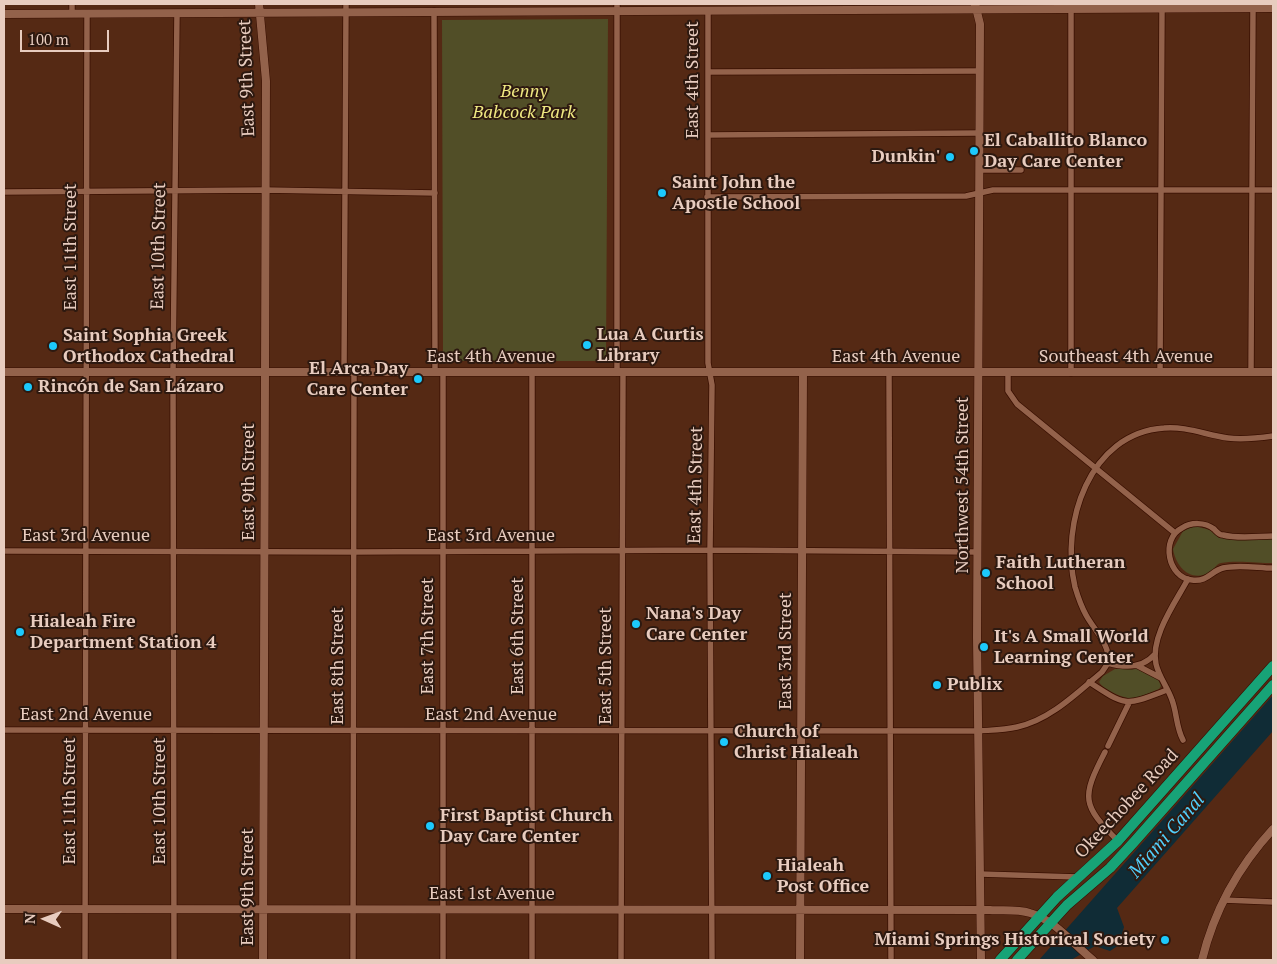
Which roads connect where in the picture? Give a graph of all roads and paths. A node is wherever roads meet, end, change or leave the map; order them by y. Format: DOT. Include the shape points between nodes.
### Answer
graph roads {
  1 [pos="72,4"];
  2 [pos="259,4"];
  3 [pos="831,6"];
  4 [pos="978,6"];
  5 [pos="1058,6"];
  6 [pos="1129,6"];
  7 [pos="1201,6"];
  8 [pos="482,7"];
  9 [pos="549,7"];
  10 [pos="617,7"];
  11 [pos="689,7"];
  12 [pos="760,7"];
  13 [pos="902,7"];
  14 [pos="1272,7"];
  15 [pos="346,8"];
  16 [pos="414,8"];
  17 [pos="1072,8"];
  18 [pos="1162,8"];
  19 [pos="1253,8"];
  20 [pos="708,10"];
  21 [pos="434,11"];
  22 [pos="72,13"];
  23 [pos="87,13"];
  24 [pos="176,13"];
  25 [pos="260,13"];
  26 [pos="4,14"];
  27 [pos="980,71"];
  28 [pos="708,72"];
  29 [pos="980,133"];
  30 [pos="708,134"];
  31 [pos="979,170"];
  32 [pos="1021,170"];
  33 [pos="264,190"];
  34 [pos="1071,190"];
  35 [pos="1162,190"];
  36 [pos="1253,190"];
  37 [pos="1273,190"];
  38 [pos="175,191"];
  39 [pos="345,191"];
  40 [pos="4,192"];
  41 [pos="85,192"];
  42 [pos="435,192"];
  43 [pos="979,194"];
  44 [pos="707,197"];
  45 [pos="4,372"];
  46 [pos="86,372"];
  47 [pos="173,372"];
  48 [pos="265,372"];
  49 [pos="344,372"];
  50 [pos="354,372"];
  51 [pos="439,372"];
  52 [pos="532,372"];
  53 [pos="620,372"];
  54 [pos="710,372"];
  55 [pos="803,372"];
  56 [pos="889,372"];
  57 [pos="978,372"];
  58 [pos="1008,372"];
  59 [pos="1160,372"];
  60 [pos="1252,372"];
  61 [pos="1273,372"];
  62 [pos="1071,373"];
  63 [pos="1273,436"];
  64 [pos="1096,468"];
  65 [pos="1175,533"];
  66 [pos="1273,536"];
  67 [pos="622,550"];
  68 [pos="710,550"];
  69 [pos="800,550"];
  70 [pos="4,551"];
  71 [pos="85,551"];
  72 [pos="264,551"];
  73 [pos="532,551"];
  74 [pos="174,552"];
  75 [pos="354,552"];
  76 [pos="443,552"];
  77 [pos="978,552"];
  78 [pos="890,553"];
  79 [pos="1273,568"];
  80 [pos="1188,579"];
  81 [pos="1155,654"];
  82 [pos="1108,663"];
  83 [pos="1136,666"];
  84 [pos="1273,666"];
  85 [pos="1162,680"];
  86 [pos="1089,682"];
  87 [pos="1273,685"];
  88 [pos="1168,690"];
  89 [pos="1130,703"];
  90 [pos="4,730"];
  91 [pos="85,730"];
  92 [pos="175,730"];
  93 [pos="263,730"];
  94 [pos="353,730"];
  95 [pos="443,730"];
  96 [pos="533,730"];
  97 [pos="621,730"];
  98 [pos="713,730"];
  99 [pos="801,730"];
  100 [pos="890,730"];
  101 [pos="978,731"];
  102 [pos="1183,740"];
  103 [pos="1108,746"];
  104 [pos="1105,752"];
  105 [pos="1273,829"];
  106 [pos="1118,841"];
  107 [pos="980,874"];
  108 [pos="1080,877"];
  109 [pos="1224,900"];
  110 [pos="1273,902"];
  111 [pos="353,908"];
  112 [pos="712,908"];
  113 [pos="4,909"];
  114 [pos="174,909"];
  115 [pos="443,909"];
  116 [pos="532,909"];
  117 [pos="621,909"];
  118 [pos="85,910"];
  119 [pos="263,910"];
  120 [pos="800,910"];
  121 [pos="891,910"];
  122 [pos="981,910"];
  123 [pos="1039,916"];
  124 [pos="1050,923"];
  125 [pos="891,958"];
  126 [pos="1092,959"];
  127 [pos="85,960"];
  128 [pos="174,960"];
  129 [pos="263,960"];
  130 [pos="353,960"];
  131 [pos="443,960"];
  132 [pos="532,960"];
  133 [pos="621,960"];
  134 [pos="712,960"];
  135 [pos="800,960"];
  136 [pos="981,960"];
  137 [pos="1000,960"];
  138 [pos="1017,960"];
  139 [pos="1202,960"];
  1 -- 22 [label="street"];
  2 -- 25 [label="main road, East 9th Street"];
  3 -- 12 [label="main road"];
  3 -- 13 [label="main road"];
  4 -- 5 [label="main road"];
  4 -- 13 [label="main road"];
  4 -- 27 [label="main road, Northwest 54th Street"];
  5 -- 17 [label="main road"];
  6 -- 17 [label="main road"];
  6 -- 18 [label="main road"];
  7 -- 18 [label="main road"];
  7 -- 19 [label="main road"];
  8 -- 9 [label="main road"];
  8 -- 21 [label="main road"];
  9 -- 10 [label="main road"];
  10 -- 11 [label="main road"];
  10 -- 53 [label="street, East 5th Street"];
  11 -- 20 [label="main road"];
  12 -- 20 [label="main road"];
  14 -- 19 [label="main road"];
  15 -- 16 [label="main road"];
  15 -- 25 [label="main road"];
  15 -- 39 [label="street"];
  16 -- 21 [label="main road"];
  17 -- 34 [label="street"];
  18 -- 35 [label="street"];
  19 -- 36 [label="street"];
  20 -- 28 [label="street, East 4th Street"];
  21 -- 42 [label="street, East 7th Street"];
  22 -- 23 [label="main road"];
  22 -- 26 [label="main road"];
  23 -- 24 [label="main road"];
  23 -- 41 [label="street, East 11th Street"];
  24 -- 25 [label="main road"];
  24 -- 38 [label="street, East 10th Street"];
  25 -- 33 [label="main road, East 9th Street" via="266,81"];
  27 -- 28 [label="street"];
  27 -- 29 [label="main road, Northwest 54th Street"];
  28 -- 30 [label="street, East 4th Street"];
  29 -- 30 [label="street"];
  29 -- 31 [label="main road, Northwest 54th Street"];
  30 -- 44 [label="street, East 4th Street"];
  31 -- 32 [label="street"];
  31 -- 43 [label="main road, Northwest 54th Street"];
  33 -- 38 [label="street"];
  33 -- 39 [label="street"];
  33 -- 48 [label="main road, East 9th Street"];
  34 -- 35 [label="street"];
  34 -- 43 [label="street" via="993,190"];
  34 -- 62 [label="street"];
  35 -- 36 [label="street"];
  35 -- 59 [label="street"];
  36 -- 37 [label="street"];
  36 -- 60 [label="street"];
  38 -- 41 [label="street"];
  38 -- 47 [label="street, East 10th Street"];
  39 -- 42 [label="street"];
  39 -- 49 [label="street"];
  40 -- 41 [label="street"];
  41 -- 46 [label="street, East 11th Street"];
  42 -- 51 [label="street, East 7th Street"];
  43 -- 44 [label="street"];
  43 -- 57 [label="main road, Northwest 54th Street"];
  44 -- 54 [label="street, East 4th Street"];
  45 -- 46 [label="main road, East 4th Avenue"];
  46 -- 47 [label="main road, East 4th Avenue"];
  46 -- 71 [label="street, East 11th Street"];
  47 -- 48 [label="main road, East 4th Avenue"];
  47 -- 74 [label="street, East 10th Street"];
  48 -- 49 [label="main road, East 4th Avenue"];
  48 -- 72 [label="main road, East 9th Street"];
  49 -- 50 [label="main road, East 4th Avenue"];
  50 -- 51 [label="main road, East 4th Avenue"];
  50 -- 75 [label="street, East 8th Street"];
  51 -- 52 [label="main road, East 4th Avenue"];
  51 -- 76 [label="street, East 7th Street"];
  52 -- 53 [label="main road, East 4th Avenue"];
  52 -- 73 [label="street, East 6th Street"];
  53 -- 54 [label="main road, East 4th Avenue"];
  53 -- 67 [label="street, East 5th Street"];
  54 -- 55 [label="main road, East 4th Avenue"];
  54 -- 68 [label="street, East 4th Street"];
  55 -- 56 [label="main road, East 4th Avenue"];
  55 -- 69 [label="main road, East 3rd Street"];
  56 -- 57 [label="main road, East 4th Avenue"];
  56 -- 78 [label="street"];
  57 -- 58 [label="main road, Southeast 4th Avenue"];
  57 -- 77 [label="main road, Northwest 54th Street"];
  58 -- 62 [label="main road, Southeast 4th Avenue"];
  58 -- 64 [label="street" via="1008,391 1014,401"];
  59 -- 60 [label="main road, Southeast 4th Avenue"];
  59 -- 62 [label="main road, Southeast 4th Avenue"];
  60 -- 61 [label="main road, Southeast 4th Avenue"];
  63 -- 64 [label="street" via="1235,439 1187,429 1159,428 1120,442"];
  64 -- 65 [label="street"];
  64 -- 82 [label="street" via="1076,513 1072,564 1081,605 1105,646"];
  65 -- 66 [label="street" via="1182,527 1197,524 1212,527 1225,536"];
  65 -- 80 [label="street" via="1170,544 1170,560 1176,571"];
  67 -- 68 [label="street, East 3rd Avenue"];
  67 -- 73 [label="street, East 3rd Avenue"];
  67 -- 97 [label="street, East 5th Street"];
  68 -- 69 [label="street, East 3rd Avenue"];
  68 -- 98 [label="street, East 4th Street"];
  69 -- 78 [label="street, East 3rd Avenue"];
  69 -- 99 [label="main road, East 3rd Street"];
  70 -- 71 [label="street, East 3rd Avenue"];
  71 -- 74 [label="street, East 3rd Avenue"];
  71 -- 91 [label="street, East 11th Street"];
  72 -- 74 [label="street, East 3rd Avenue"];
  72 -- 75 [label="street, East 3rd Avenue"];
  72 -- 93 [label="main road, East 9th Street"];
  73 -- 76 [label="street, East 3rd Avenue"];
  73 -- 96 [label="street, East 6th Street"];
  74 -- 92 [label="street, East 10th Street"];
  75 -- 76 [label="street, East 3rd Avenue"];
  75 -- 94 [label="street, East 8th Street"];
  76 -- 95 [label="street, East 7th Street"];
  77 -- 78 [label="street, East 3rd Avenue"];
  77 -- 101 [label="main road, Northwest 54th Street"];
  78 -- 100 [label="street"];
  79 -- 80 [label="street" via="1224,568 1205,579"];
  80 -- 81 [label="street" via="1165,624"];
  81 -- 83 [label="street"];
  81 -- 85 [label="street"];
  82 -- 83 [label="street"];
  82 -- 86 [label="street, East 2nd Avenue"];
  83 -- 85 [label="street"];
  84 -- 106 [label="highway, Okeechobee Road"];
  85 -- 88 [label="street"];
  86 -- 89 [label="street"];
  86 -- 101 [label="street, East 2nd Avenue" via="1035,722 1015,728"];
  87 -- 124 [label="highway, Okeechobee Road" via="1134,842"];
  88 -- 89 [label="street"];
  88 -- 102 [label="street"];
  89 -- 103 [label="street"];
  90 -- 91 [label="street, East 2nd Avenue"];
  91 -- 92 [label="street, East 2nd Avenue"];
  91 -- 118 [label="street, East 11th Street"];
  92 -- 93 [label="street, East 2nd Avenue"];
  92 -- 114 [label="street, East 10th Street"];
  93 -- 94 [label="street, East 2nd Avenue"];
  93 -- 119 [label="main road, East 9th Street"];
  94 -- 95 [label="street, East 2nd Avenue"];
  94 -- 111 [label="street, East 8th Street"];
  95 -- 96 [label="street, East 2nd Avenue"];
  95 -- 115 [label="street, East 7th Street"];
  96 -- 97 [label="street, East 2nd Avenue"];
  96 -- 116 [label="street, East 6th Street"];
  97 -- 98 [label="street, East 2nd Avenue"];
  97 -- 117 [label="street, East 5th Street"];
  98 -- 99 [label="street, East 2nd Avenue"];
  98 -- 112 [label="street, East 4th Street"];
  99 -- 100 [label="street, East 2nd Avenue"];
  99 -- 120 [label="main road, East 3rd Street"];
  100 -- 101 [label="street, East 2nd Avenue"];
  100 -- 121 [label="street"];
  101 -- 107 [label="main road, Northwest 54th Street"];
  104 -- 106 [label="street" via="1091,781 1090,806 1096,819"];
  105 -- 109 [label="main road" via="1240,871"];
  106 -- 108 [label="highway, Okeechobee Road"];
  107 -- 108 [label="street"];
  107 -- 122 [label="main road, Northwest 54th Street"];
  108 -- 123 [label="highway, Okeechobee Road"];
  109 -- 110 [label="street"];
  109 -- 139 [label="main road" via="1210,930"];
  111 -- 115 [label="main road, East 1st Avenue"];
  111 -- 119 [label="main road, East 1st Avenue"];
  111 -- 130 [label="street, East 8th Street"];
  112 -- 117 [label="main road, East 1st Avenue"];
  112 -- 120 [label="main road, East 1st Avenue"];
  112 -- 134 [label="street, East 4th Street"];
  113 -- 118 [label="main road, East 1st Avenue"];
  114 -- 118 [label="main road, East 1st Avenue"];
  114 -- 119 [label="main road, East 1st Avenue"];
  114 -- 128 [label="street, East 10th Street"];
  115 -- 116 [label="main road, East 1st Avenue"];
  115 -- 131 [label="street, East 7th Street"];
  116 -- 117 [label="main road, East 1st Avenue"];
  116 -- 132 [label="street, East 6th Street"];
  117 -- 133 [label="street, East 5th Street"];
  118 -- 127 [label="street, East 11th Street"];
  119 -- 129 [label="main road, East 9th Street"];
  120 -- 121 [label="main road, East 1st Avenue"];
  120 -- 135 [label="main road, East 3rd Street"];
  121 -- 122 [label="main road, East 1st Avenue"];
  121 -- 125 [label="street"];
  122 -- 123 [label="main road, East 1st Avenue" via="1026,912"];
  122 -- 136 [label="main road, Northwest 54th Street"];
  123 -- 124 [label="main road"];
  123 -- 137 [label="highway, Okeechobee Road"];
  124 -- 126 [label="main road"];
  124 -- 138 [label="highway, Okeechobee Road"];
}
